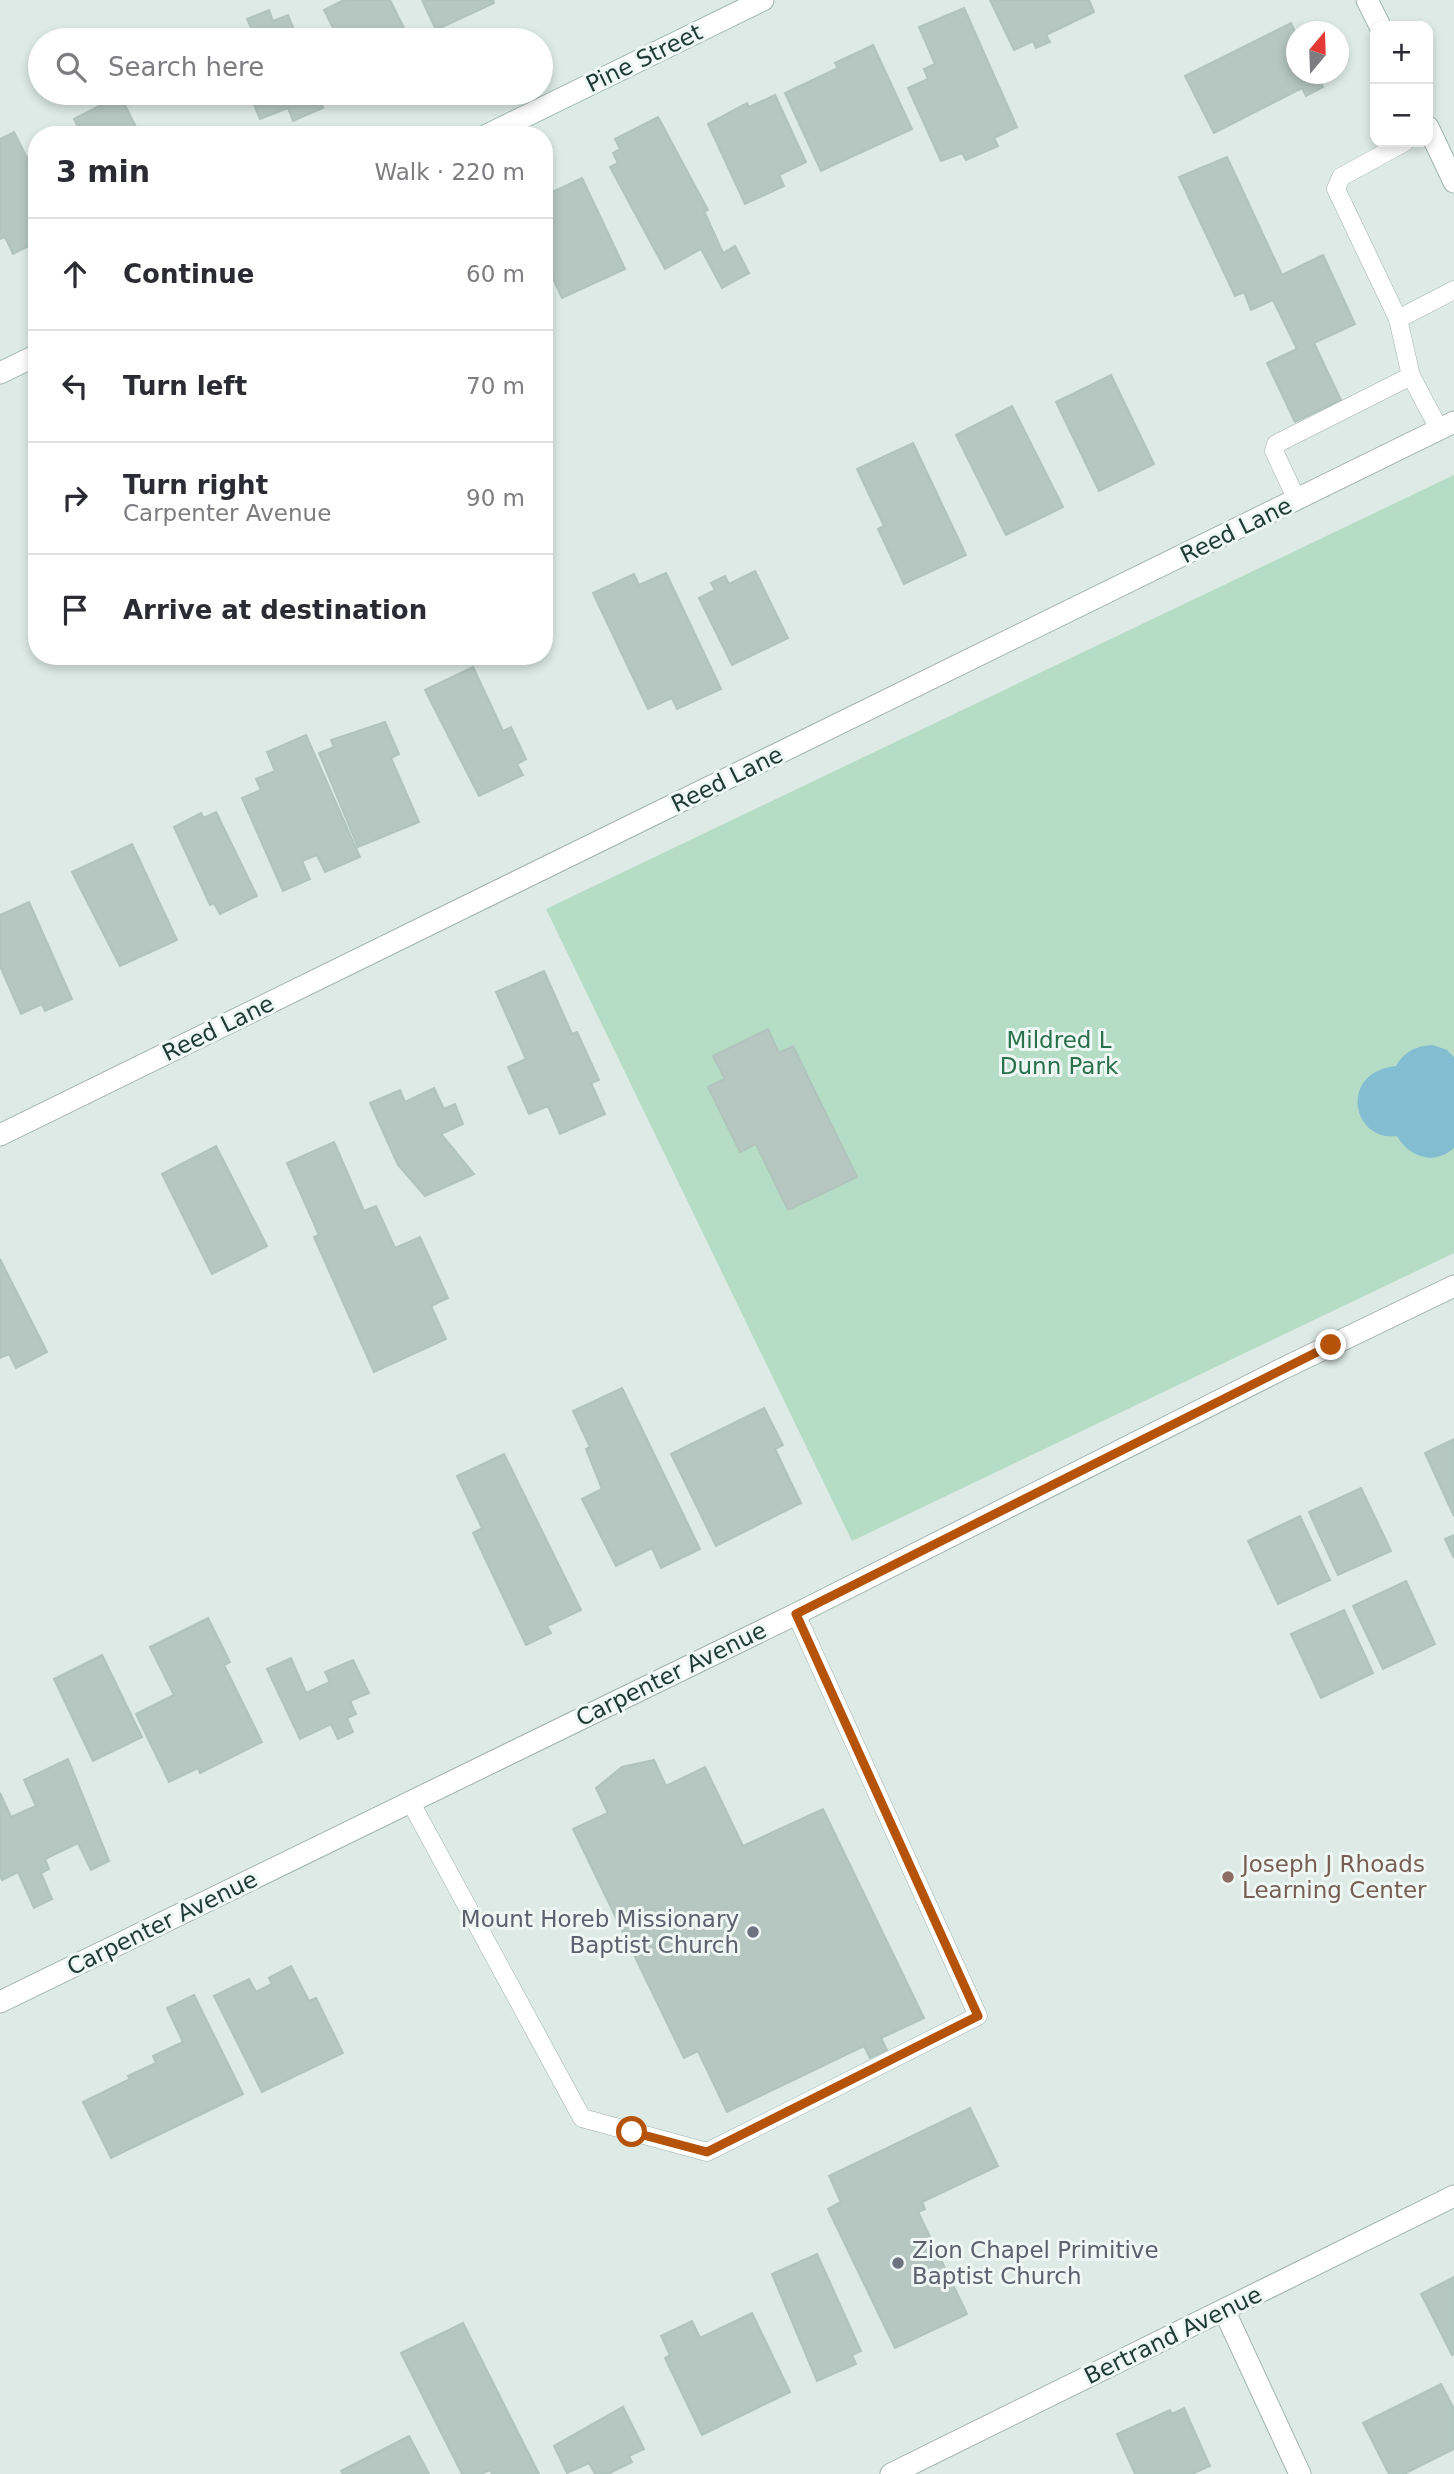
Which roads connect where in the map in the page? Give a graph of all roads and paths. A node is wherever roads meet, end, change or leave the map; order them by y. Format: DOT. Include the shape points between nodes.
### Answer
graph roads {
  1 [pos="763,0"];
  2 [pos="1367,0"];
  3 [pos="1378,21"];
  4 [pos="553,103"];
  5 [pos="548,105"];
  6 [pos="505,126"];
  7 [pos="1433,138"];
  8 [pos="1396,147"];
  9 [pos="1454,182"];
  10 [pos="1454,290"];
  11 [pos="1398,319"];
  12 [pos="28,359"];
  13 [pos="0,373"];
  14 [pos="1411,376"];
  15 [pos="1447,426"];
  16 [pos="1297,500"];
  17 [pos="0,1135"];
  18 [pos="1454,1286"];
  19 [pos="796,1614"];
  20 [pos="410,1801"];
  21 [pos="0,2002"];
  22 [pos="1454,2196"];
  23 [pos="1224,2310"];
  24 [pos="891,2474"];
  25 [pos="1300,2474"];
  1 -- 4 [label="street, Pine Street"];
  2 -- 3 [label="street"];
  5 -- 6 [label="street, Pine Street"];
  7 -- 9 [label="street"];
  8 -- 11 [label="lane" via="1341,177 1336,189"];
  10 -- 11 [label="lane"];
  11 -- 14 [label="lane"];
  12 -- 13 [label="street"];
  14 -- 15 [label="lane"];
  14 -- 16 [label="lane" via="1276,444 1273,451"];
  15 -- 16 [label="street, Reed Lane"];
  16 -- 17 [label="street, Reed Lane"];
  18 -- 19 [label="street, Carpenter Avenue"];
  19 -- 20 [label="street, Carpenter Avenue"];
  19 -- 20 [label="lane" via="978,2016 707,2152 582,2118"];
  20 -- 21 [label="street, Carpenter Avenue"];
  22 -- 23 [label="street, Bertrand Avenue"];
  23 -- 24 [label="street, Bertrand Avenue"];
  23 -- 25 [label="street"];
}
